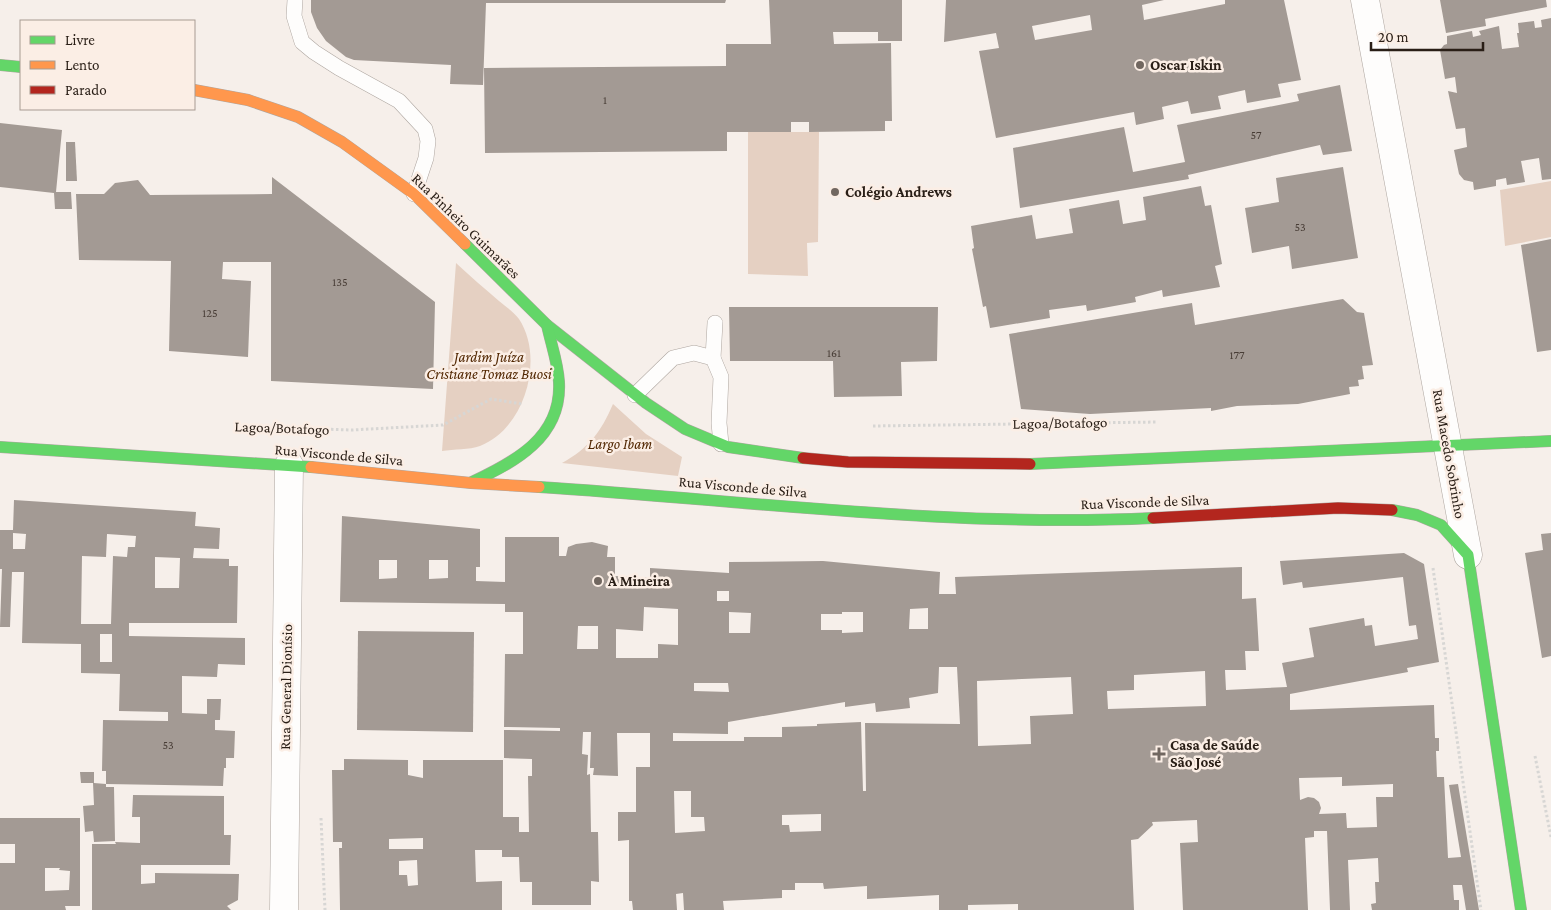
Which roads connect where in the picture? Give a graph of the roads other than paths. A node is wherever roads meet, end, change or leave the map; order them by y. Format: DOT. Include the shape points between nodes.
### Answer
graph roads {
  1 [pos="295,0"];
  2 [pos="1365,0"];
  3 [pos="0,65"];
  4 [pos="20,67"];
  5 [pos="195,90"];
  6 [pos="414,194"];
  7 [pos="715,323"];
  8 [pos="547,325"];
  9 [pos="713,358"];
  10 [pos="635,395"];
  11 [pos="1551,441"];
  12 [pos="721,444"];
  13 [pos="1447,446"];
  14 [pos="0,447"];
  15 [pos="289,465"];
  16 [pos="471,483"];
  17 [pos="1468,555"];
  18 [pos="284,910"];
  19 [pos="1521,910"];
  1 -- 6 [label="lane" via="294,16 302,42 339,68 399,101 425,129 428,140 426,158"];
  2 -- 13 [label="street, Rua Macedo Sobrinho"];
  3 -- 4 [label="main road"];
  5 -- 6 [label="main road, Rua Pinheiro Guimarães" via="248,100 298,117 342,142"];
  6 -- 8 [label="main road, Rua Pinheiro Guimarães"];
  7 -- 9 [label="lane"];
  8 -- 10 [label="main road"];
  8 -- 16 [label="main road" via="560,384 557,409 544,434 526,453"];
  9 -- 10 [label="lane" via="694,353 672,358"];
  9 -- 12 [label="lane" via="721,378"];
  10 -- 12 [label="main road" via="685,429"];
  11 -- 13 [label="main road"];
  12 -- 13 [label="main road" via="786,457 848,462 1012,464"];
  13 -- 17 [label="street, Rua Macedo Sobrinho"];
  14 -- 15 [label="main road, Rua Visconde de Silva"];
  15 -- 16 [label="main road, Rua Visconde de Silva"];
  15 -- 18 [label="street, Rua General Dionísio"];
  16 -- 17 [label="main road, Rua Visconde de Silva" via="924,517 1110,520 1338,508 1396,510 1441,525"];
  17 -- 19 [label="main road, Rua Macedo Sobrinho"];
}
